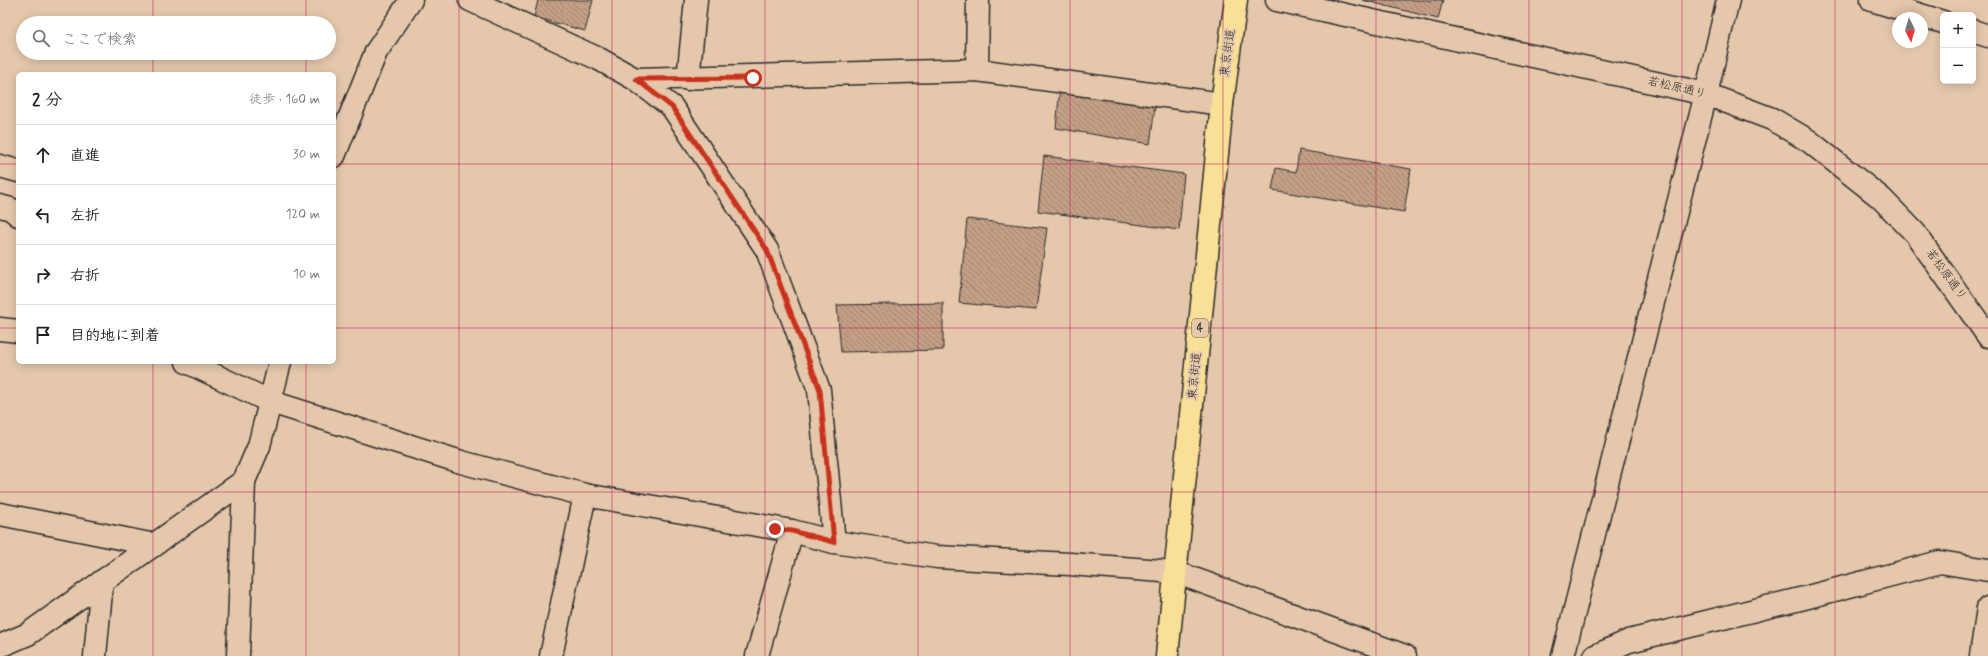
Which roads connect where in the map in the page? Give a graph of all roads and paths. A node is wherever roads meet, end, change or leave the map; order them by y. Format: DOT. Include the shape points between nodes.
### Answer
graph roads {
  1 [pos="411,0"];
  2 [pos="470,0"];
  3 [pos="696,0"];
  4 [pos="978,0"];
  5 [pos="1236,0"];
  6 [pos="1277,0"];
  7 [pos="1728,0"];
  8 [pos="1872,0"];
  9 [pos="1940,21"];
  10 [pos="1976,32"];
  11 [pos="1988,36"];
  12 [pos="977,70"];
  13 [pos="636,79"];
  14 [pos="688,79"];
  15 [pos="1706,94"];
  16 [pos="1222,104"];
  17 [pos="336,151"];
  18 [pos="0,166"];
  19 [pos="16,170"];
  20 [pos="0,206"];
  21 [pos="16,213"];
  22 [pos="0,328"];
  23 [pos="1987,330"];
  24 [pos="16,331"];
  25 [pos="191,364"];
  26 [pos="280,364"];
  27 [pos="271,402"];
  28 [pos="244,481"];
  29 [pos="585,495"];
  30 [pos="0,514"];
  31 [pos="792,531"];
  32 [pos="834,542"];
  33 [pos="155,544"];
  34 [pos="1988,570"];
  35 [pos="1175,572"];
  36 [pos="102,582"];
  37 [pos="1988,608"];
  38 [pos="28,634"];
  39 [pos="0,646"];
  40 [pos="13,656"];
  41 [pos="94,656"];
  42 [pos="238,656"];
  43 [pos="551,656"];
  44 [pos="757,656"];
  45 [pos="1167,656"];
  46 [pos="1405,656"];
  47 [pos="1563,656"];
  48 [pos="1595,656"];
  49 [pos="1981,656"];
  1 -- 17 [label="street" via="376,52"];
  2 -- 13 [label="street" via="599,59"];
  3 -- 14 [label="street"];
  4 -- 12 [label="street"];
  5 -- 16 [label="highway, 東京街道 / 4"];
  6 -- 15 [label="street, 若松原通り"];
  7 -- 15 [label="street"];
  8 -- 9 [label="street"];
  10 -- 11 [label="street"];
  12 -- 14 [label="street"];
  12 -- 16 [label="street"];
  13 -- 14 [label="street"];
  13 -- 32 [label="street" via="672,107 767,250 820,390"];
  15 -- 23 [label="street, 若松原通り" via="1772,119 1809,141 1881,198 1915,233"];
  15 -- 47 [label="street"];
  16 -- 35 [label="highway, 東京街道 / 4"];
  18 -- 19 [label="street"];
  20 -- 21 [label="street"];
  22 -- 24 [label="street"];
  25 -- 27 [label="street"];
  26 -- 27 [label="street"];
  27 -- 28 [label="street" via="259,446"];
  27 -- 29 [label="street" via="461,462"];
  28 -- 33 [label="street"];
  28 -- 42 [label="street"];
  29 -- 31 [label="street"];
  29 -- 43 [label="street"];
  30 -- 33 [label="street"];
  31 -- 32 [label="street"];
  31 -- 44 [label="street"];
  32 -- 35 [label="street" via="937,557"];
  33 -- 36 [label="street"];
  34 -- 48 [label="street" via="1940,562 1630,641"];
  35 -- 45 [label="highway, 東京街道 / 4"];
  35 -- 46 [label="street"];
  36 -- 38 [label="street"];
  36 -- 41 [label="street"];
  37 -- 49 [label="street"];
  38 -- 39 [label="street"];
  38 -- 40 [label="street"];
}
